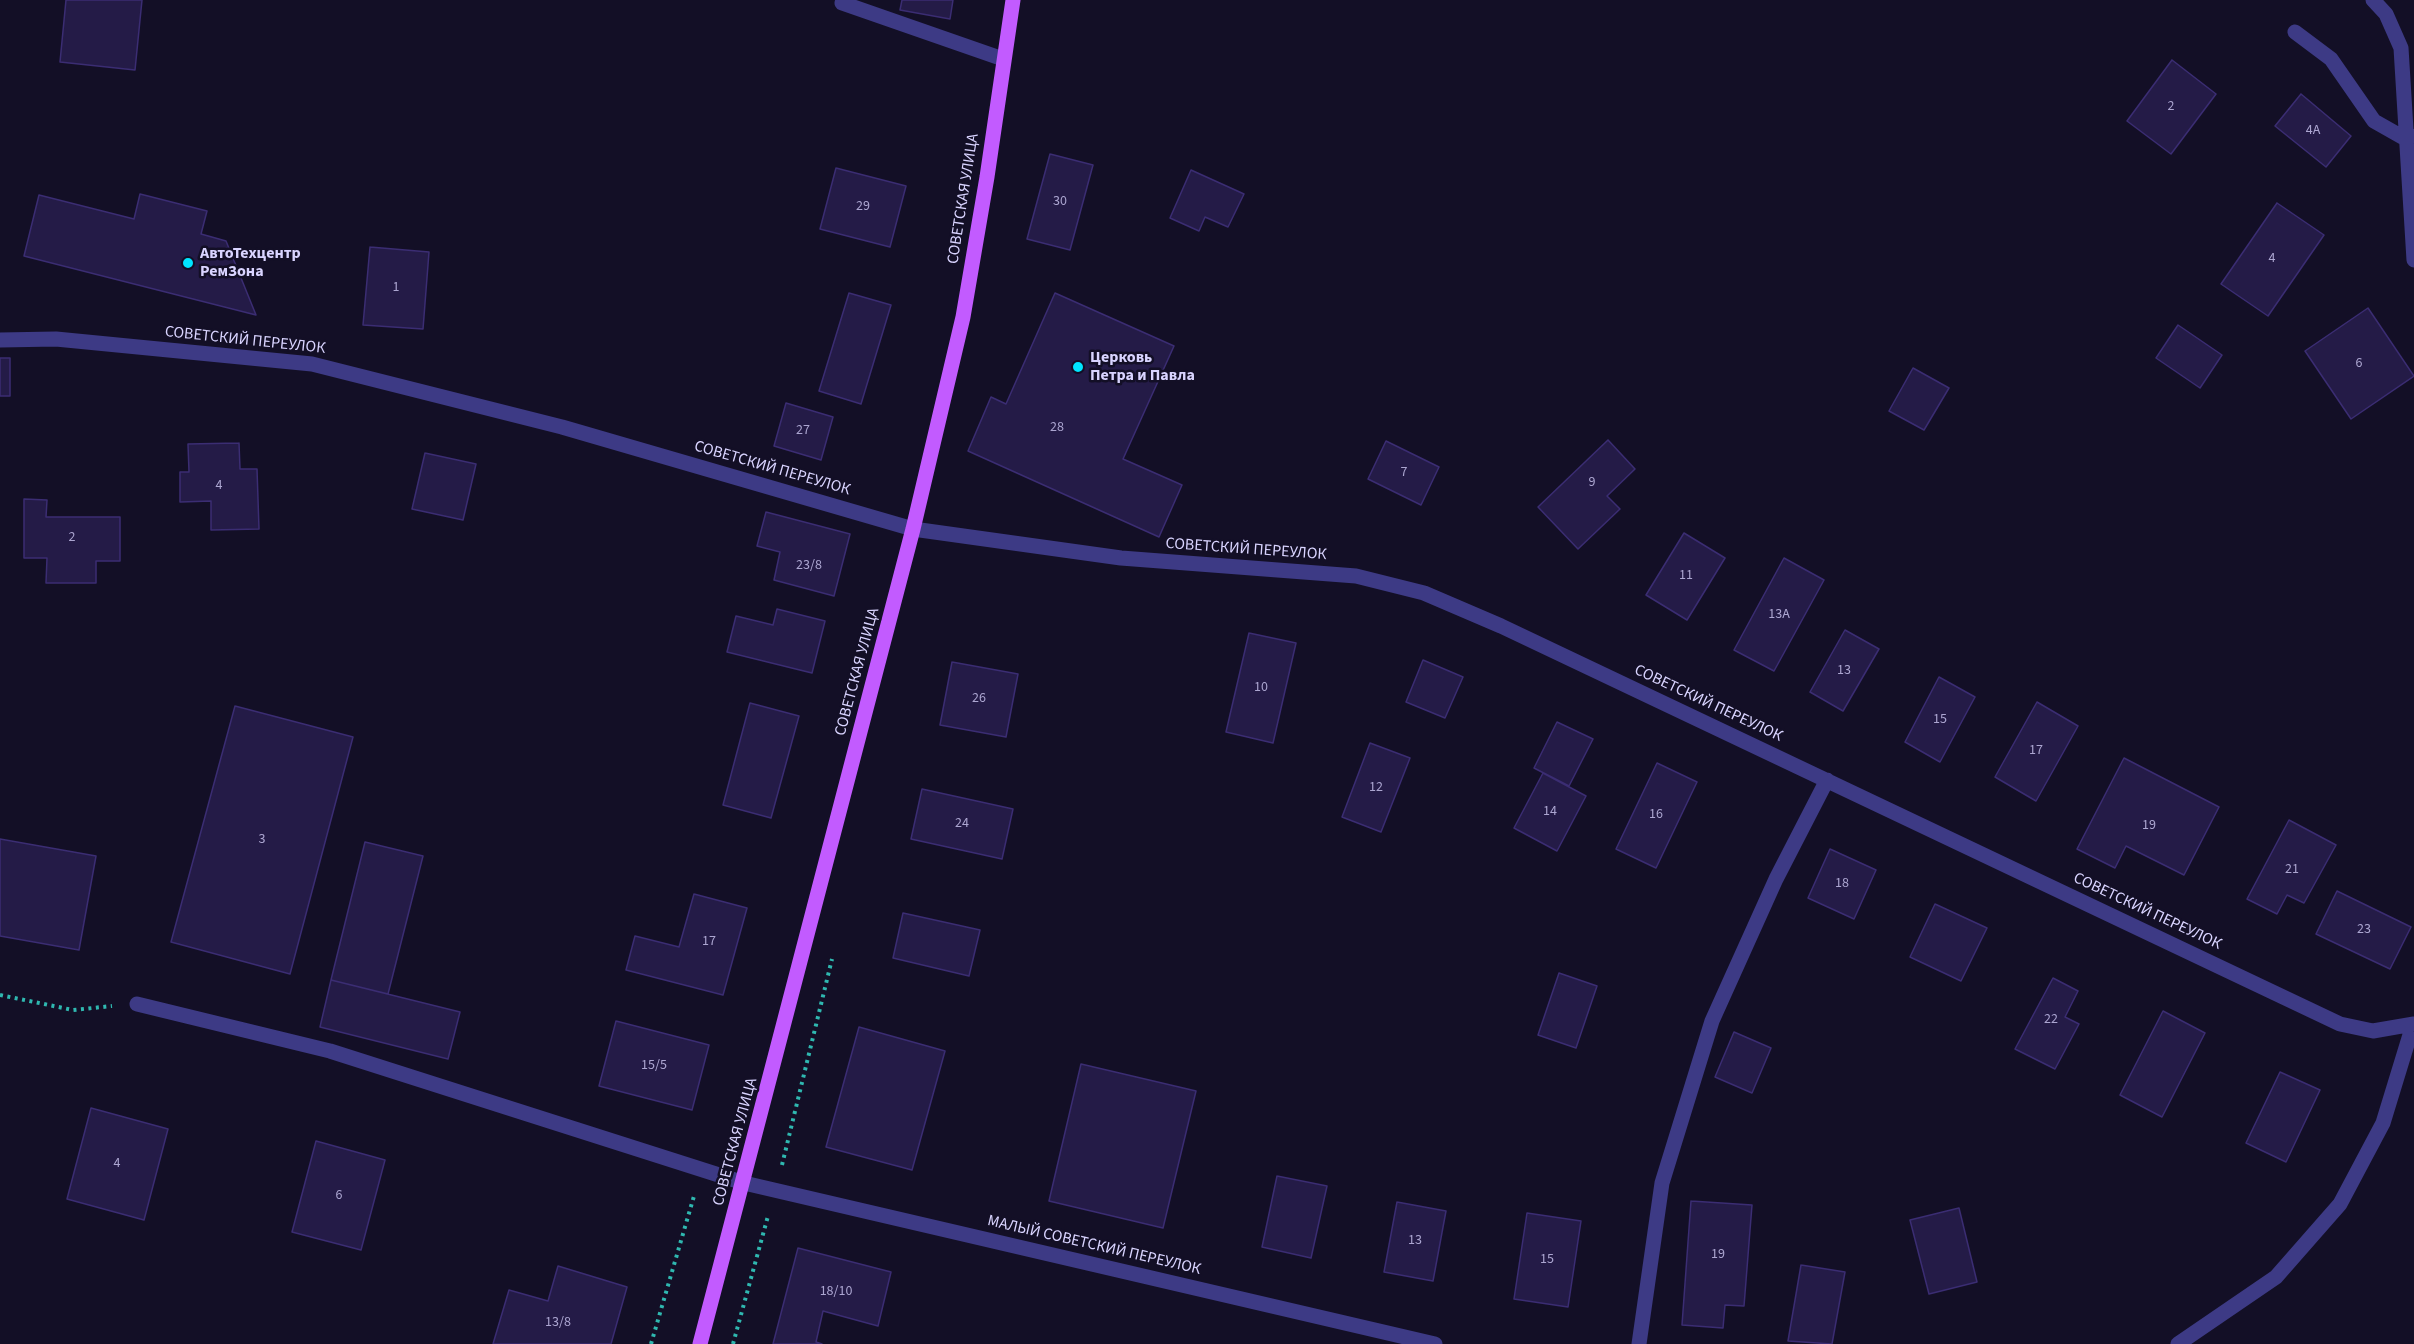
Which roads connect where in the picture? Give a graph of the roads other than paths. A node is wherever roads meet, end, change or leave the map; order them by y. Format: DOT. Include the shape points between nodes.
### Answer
graph roads {
  1 [pos="1013,0"];
  2 [pos="2373,0"];
  3 [pos="842,3"];
  4 [pos="2295,32"];
  5 [pos="1004,59"];
  6 [pos="2409,136"];
  7 [pos="2414,260"];
  8 [pos="0,340"];
  9 [pos="913,529"];
  10 [pos="1827,780"];
  11 [pos="137,1004"];
  12 [pos="2413,1025"];
  13 [pos="2407,1070"];
  14 [pos="744,1183"];
  15 [pos="700,1344"];
  16 [pos="1435,1344"];
  17 [pos="1639,1344"];
  18 [pos="2178,1344"];
  1 -- 5 [label="main road, СОВЕТСКАЯ УЛИЦА"];
  2 -- 6 [label="street" via="2386,14 2400,48"];
  3 -- 5 [label="street"];
  4 -- 6 [label="street" via="2331,59 2374,121"];
  5 -- 9 [label="main road, СОВЕТСКАЯ УЛИЦА" via="963,317"];
  6 -- 7 [label="street"];
  8 -- 9 [label="street, СОВЕТСКИЙ ПЕРЕУЛОК" via="56,339 312,364 562,427"];
  9 -- 10 [label="street, СОВЕТСКИЙ ПЕРЕУЛОК" via="1121,558 1356,576 1424,593"];
  9 -- 14 [label="main road, СОВЕТСКАЯ УЛИЦА"];
  10 -- 12 [label="street, СОВЕТСКИЙ ПЕРЕУЛОК" via="2340,1024 2373,1031"];
  10 -- 17 [label="street" via="1776,879 1712,1021 1662,1184"];
  11 -- 14 [label="street, МАЛЫЙ СОВЕТСКИЙ ПЕРЕУЛОК" via="330,1051"];
  12 -- 13 [label="street"];
  13 -- 18 [label="street" via="2340,1204 2276,1277"];
  14 -- 15 [label="main road, СОВЕТСКАЯ УЛИЦА"];
  14 -- 16 [label="street, МАЛЫЙ СОВЕТСКИЙ ПЕРЕУЛОК"];
}
